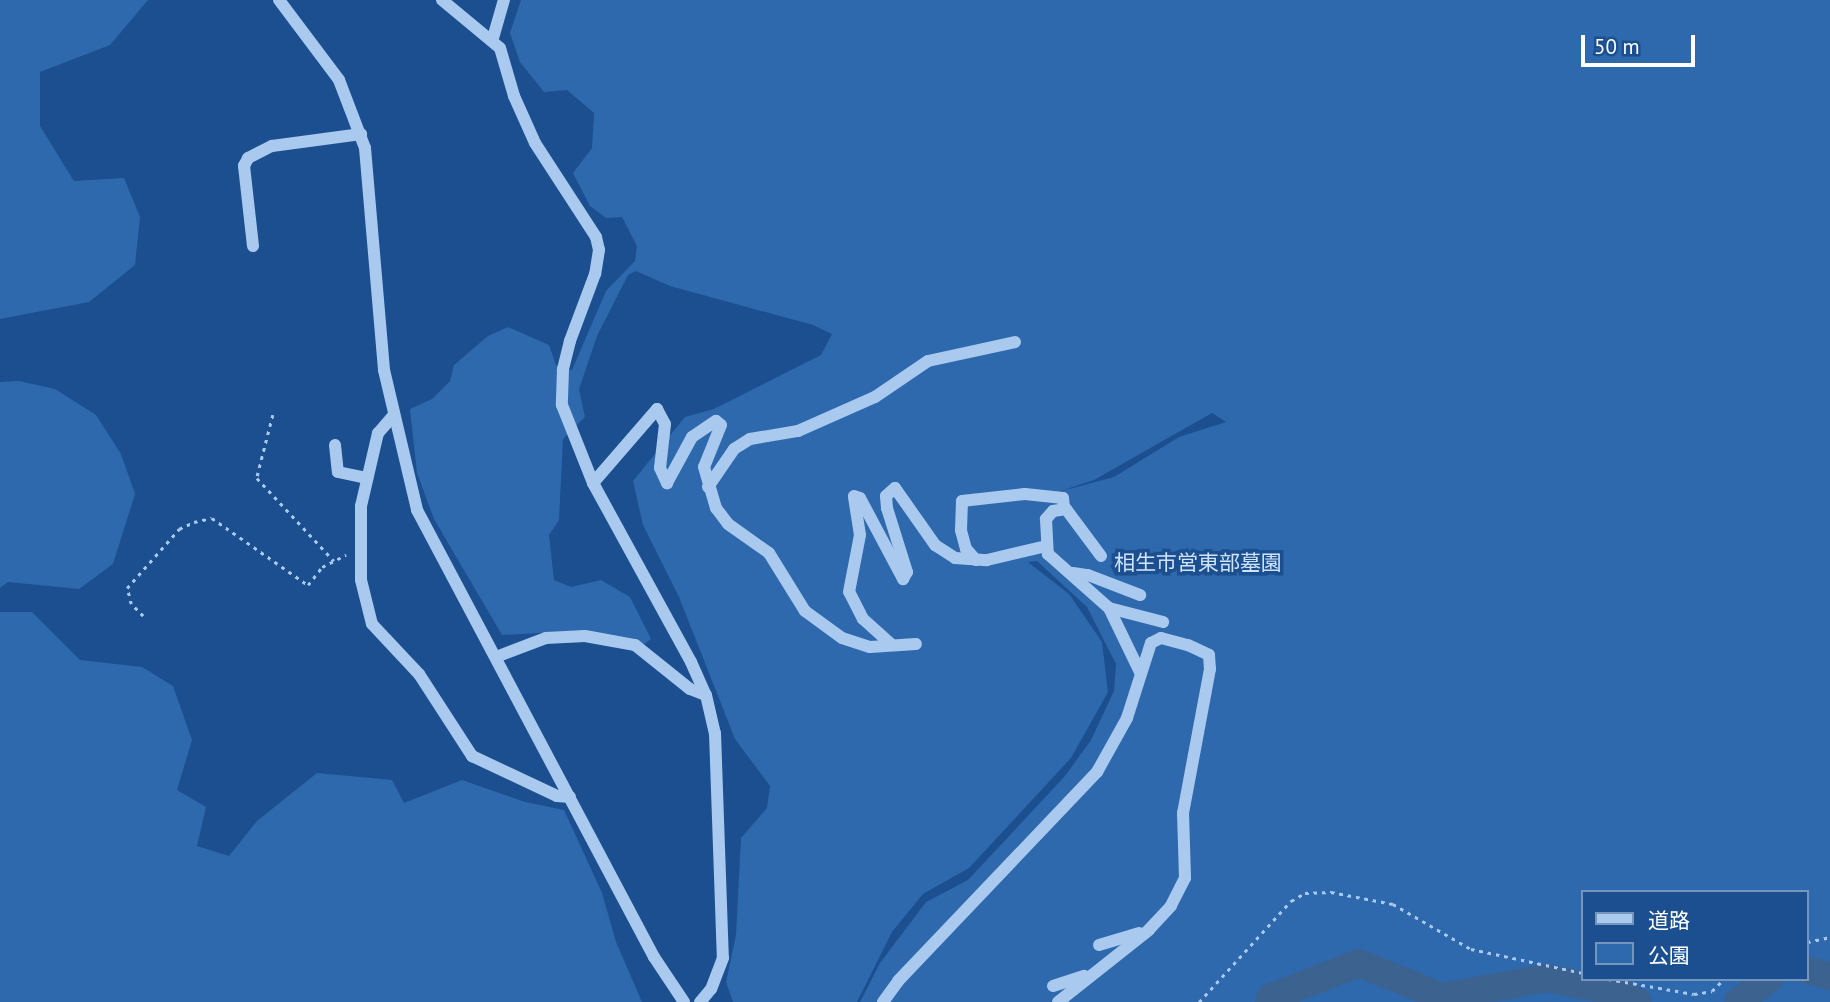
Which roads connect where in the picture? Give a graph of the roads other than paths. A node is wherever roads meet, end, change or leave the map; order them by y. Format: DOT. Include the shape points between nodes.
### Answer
graph roads {
  1 [pos="279,0"];
  2 [pos="442,0"];
  3 [pos="504,0"];
  4 [pos="493,38"];
  5 [pos="361,134"];
  6 [pos="253,246"];
  7 [pos="1015,342"];
  8 [pos="393,416"];
  9 [pos="335,445"];
  10 [pos="367,478"];
  11 [pos="593,483"];
  12 [pos="708,487"];
  13 [pos="1064,508"];
  14 [pos="1046,546"];
  15 [pos="1101,556"];
  16 [pos="976,560"];
  17 [pos="1072,573"];
  18 [pos="1140,595"];
  19 [pos="1109,608"];
  20 [pos="1163,622"];
  21 [pos="916,644"];
  22 [pos="892,645"];
  23 [pos="496,657"];
  24 [pos="1140,672"];
  25 [pos="706,695"];
  26 [pos="570,797"];
  27 [pos="1149,930"];
  28 [pos="1099,945"];
  29 [pos="1088,975"];
  30 [pos="1053,986"];
  31 [pos="684,1002"];
  32 [pos="699,1002"];
  33 [pos="883,1002"];
  34 [pos="1058,1002"];
  1 -- 5 [label="street" via="339,80"];
  2 -- 4 [label="street"];
  3 -- 4 [label="street"];
  4 -- 11 [label="street" via="535,143 596,237 599,250 563,370 562,405"];
  5 -- 6 [label="street" via="272,145 248,158 244,166"];
  5 -- 8 [label="street" via="377,317"];
  7 -- 12 [label="street" via="928,361 864,402 797,431 750,439 734,449"];
  8 -- 10 [label="street" via="378,432"];
  8 -- 23 [label="street" via="417,510"];
  9 -- 10 [label="street" via="338,472"];
  10 -- 26 [label="street" via="361,506 362,580 372,624 419,674 460,744 488,767 556,796"];
  11 -- 12 [label="street" via="657,409 665,424 660,467 667,483 691,437 716,421 721,425 704,467"];
  11 -- 25 [label="street"];
  12 -- 22 [label="street" via="728,524 769,553 805,611 842,638 870,647"];
  13 -- 14 [label="street" via="1046,519"];
  13 -- 15 [label="street"];
  13 -- 16 [label="street" via="1063,498 1025,494 962,501 961,530 966,549"];
  14 -- 16 [label="street"];
  14 -- 17 [label="street" via="1048,554"];
  16 -- 22 [label="street" via="943,552 902,494 890,489 887,508 907,572 902,579 855,496 860,535 849,592 863,619"];
  17 -- 18 [label="street"];
  17 -- 19 [label="street"];
  19 -- 20 [label="street"];
  19 -- 24 [label="street"];
  21 -- 22 [label="street"];
  23 -- 25 [label="street" via="546,638 585,636 635,645 690,689"];
  23 -- 26 [label="street"];
  24 -- 27 [label="street" via="1151,643 1161,638 1209,655 1209,690 1183,813 1185,878 1171,906"];
  24 -- 33 [label="street" via="1127,718 1097,772 903,967"];
  25 -- 32 [label="street" via="715,733 719,786 723,958 711,989"];
  26 -- 31 [label="street" via="654,957"];
  27 -- 28 [label="street"];
  27 -- 29 [label="street"];
  29 -- 30 [label="street"];
  29 -- 34 [label="street"];
}
